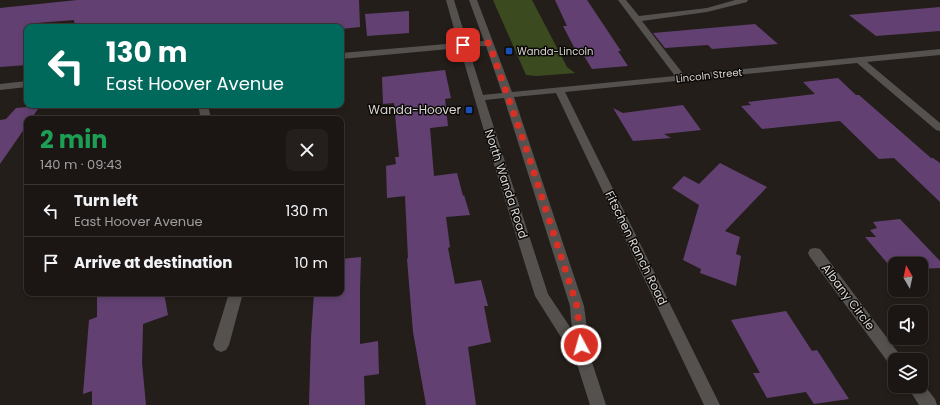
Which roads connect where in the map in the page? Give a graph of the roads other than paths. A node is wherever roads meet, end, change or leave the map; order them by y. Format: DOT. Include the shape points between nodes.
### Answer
graph roads {
  1 [pos="450,0"];
  2 [pos="473,0"];
  3 [pos="622,0"];
  4 [pos="744,0"];
  5 [pos="636,19"];
  6 [pos="489,43"];
  7 [pos="463,45"];
  8 [pos="940,52"];
  9 [pos="344,56"];
  10 [pos="859,60"];
  11 [pos="682,78"];
  12 [pos="24,84"];
  13 [pos="0,86"];
  14 [pos="559,90"];
  15 [pos="508,95"];
  16 [pos="478,98"];
  17 [pos="940,128"];
  18 [pos="815,252"];
  19 [pos="235,296"];
  20 [pos="221,345"];
  21 [pos="890,353"];
  22 [pos="583,359"];
  23 [pos="920,393"];
  24 [pos="598,405"];
  25 [pos="712,405"];
  26 [pos="929,405"];
  1 -- 7 [label="street, North Wanda Road"];
  2 -- 6 [label="street, North Wanda Road"];
  3 -- 5 [label="street"];
  4 -- 5 [label="street" via="707,10"];
  5 -- 11 [label="street"];
  6 -- 7 [label="street"];
  6 -- 15 [label="street, North Wanda Road"];
  7 -- 9 [label="street"];
  7 -- 16 [label="street, North Wanda Road"];
  8 -- 10 [label="street, Lincoln Street"];
  10 -- 11 [label="street, Lincoln Street"];
  10 -- 17 [label="street"];
  11 -- 14 [label="street, Lincoln Street"];
  12 -- 13 [label="street"];
  14 -- 15 [label="street, Lincoln Street"];
  14 -- 25 [label="street, Fitschen Ranch Road"];
  15 -- 16 [label="street, Lincoln Street"];
  15 -- 22 [label="street, North Wanda Road" via="577,306"];
  16 -- 22 [label="street, North Wanda Road" via="542,296"];
  18 -- 21 [label="street, Albany Circle"];
  19 -- 20 [label="street"];
  22 -- 24 [label="street, North Wanda Road"];
  23 -- 26 [label="street"];
}
